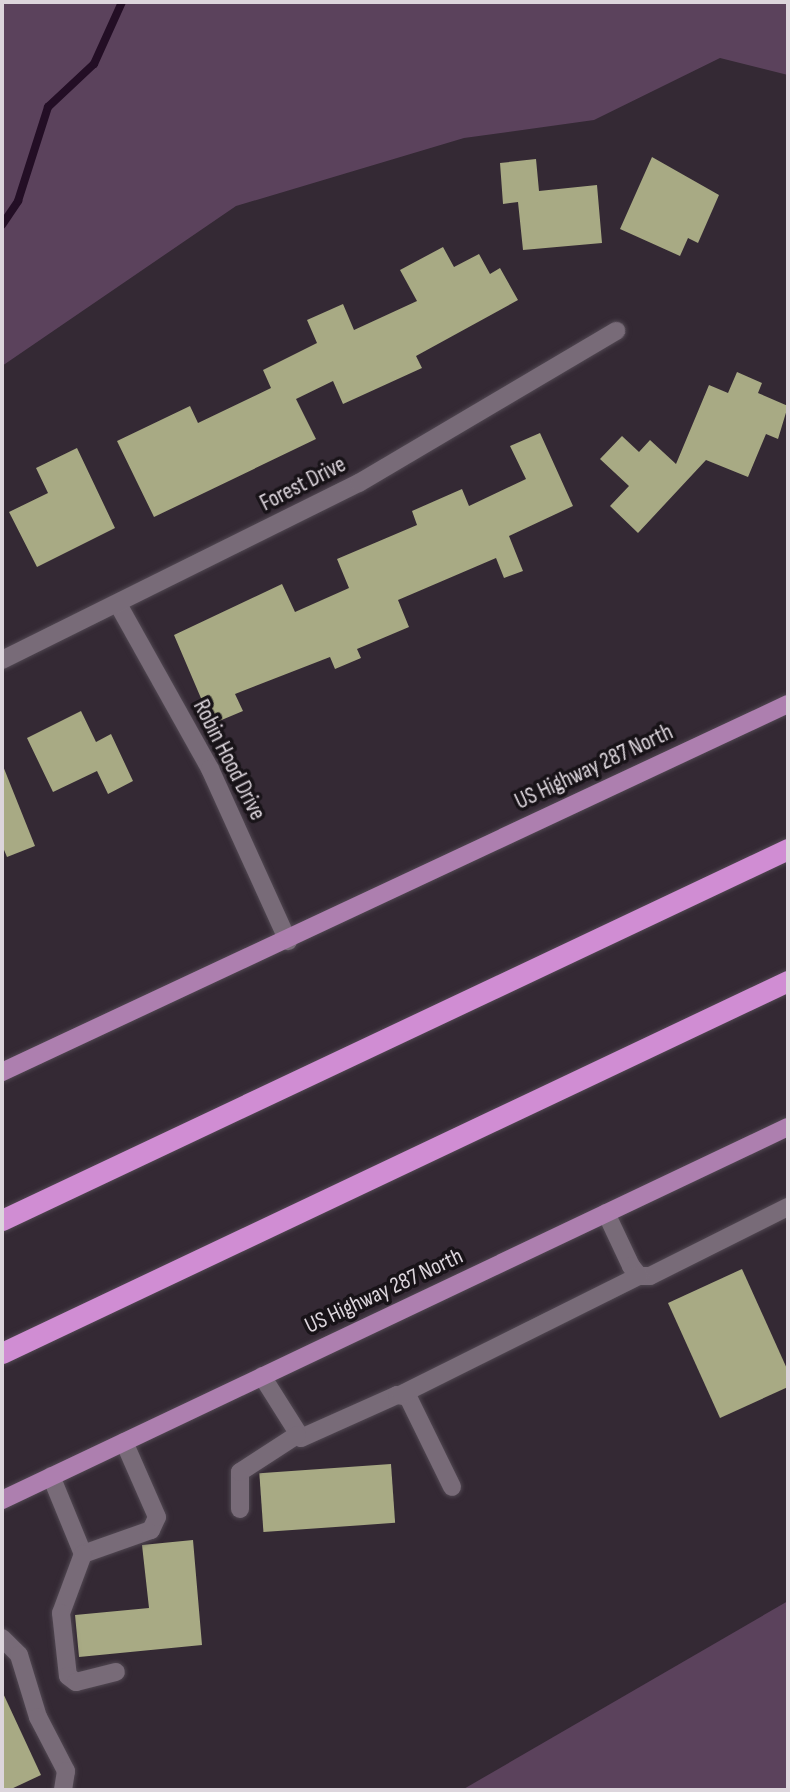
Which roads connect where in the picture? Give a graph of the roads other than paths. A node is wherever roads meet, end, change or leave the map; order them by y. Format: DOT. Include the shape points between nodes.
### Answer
graph roads {
  1 [pos="616,331"];
  2 [pos="119,606"];
  3 [pos="2,660"];
  4 [pos="788,704"];
  5 [pos="788,849"];
  6 [pos="288,941"];
  7 [pos="788,981"];
  8 [pos="2,1072"];
  9 [pos="788,1127"];
  10 [pos="788,1206"];
  11 [pos="606,1213"];
  12 [pos="2,1220"];
  13 [pos="639,1276"];
  14 [pos="2,1353"];
  15 [pos="262,1376"];
  16 [pos="402,1394"];
  17 [pos="297,1435"];
  18 [pos="124,1442"];
  19 [pos="51,1476"];
  20 [pos="452,1487"];
  21 [pos="2,1500"];
  22 [pos="240,1509"];
  23 [pos="83,1554"];
  24 [pos="2,1638"];
  25 [pos="116,1672"];
  26 [pos="63,1790"];
  1 -- 2 [label="street, Forest Drive" via="359,483"];
  2 -- 3 [label="street, Forest Drive"];
  2 -- 6 [label="street, Robin Hood Drive" via="210,769"];
  4 -- 6 [label="main road, US Highway 287 North"];
  5 -- 12 [label="highway"];
  6 -- 8 [label="main road, US Highway 287 North"];
  7 -- 14 [label="highway"];
  9 -- 11 [label="main road, US Highway 287 North"];
  10 -- 13 [label="street"];
  11 -- 13 [label="street"];
  11 -- 15 [label="main road, US Highway 287 North"];
  13 -- 16 [label="street"];
  15 -- 17 [label="street"];
  15 -- 18 [label="main road, US Highway 287 North"];
  16 -- 17 [label="street" via="309,1437"];
  16 -- 20 [label="street"];
  17 -- 22 [label="street" via="240,1472"];
  18 -- 19 [label="main road, US Highway 287 North"];
  18 -- 23 [label="street" via="157,1523"];
  19 -- 21 [label="main road, US Highway 287 North"];
  19 -- 23 [label="street"];
  23 -- 25 [label="street" via="61,1613 68,1676 76,1682"];
  24 -- 26 [label="street" via="19,1655 38,1717 66,1770"];
}
